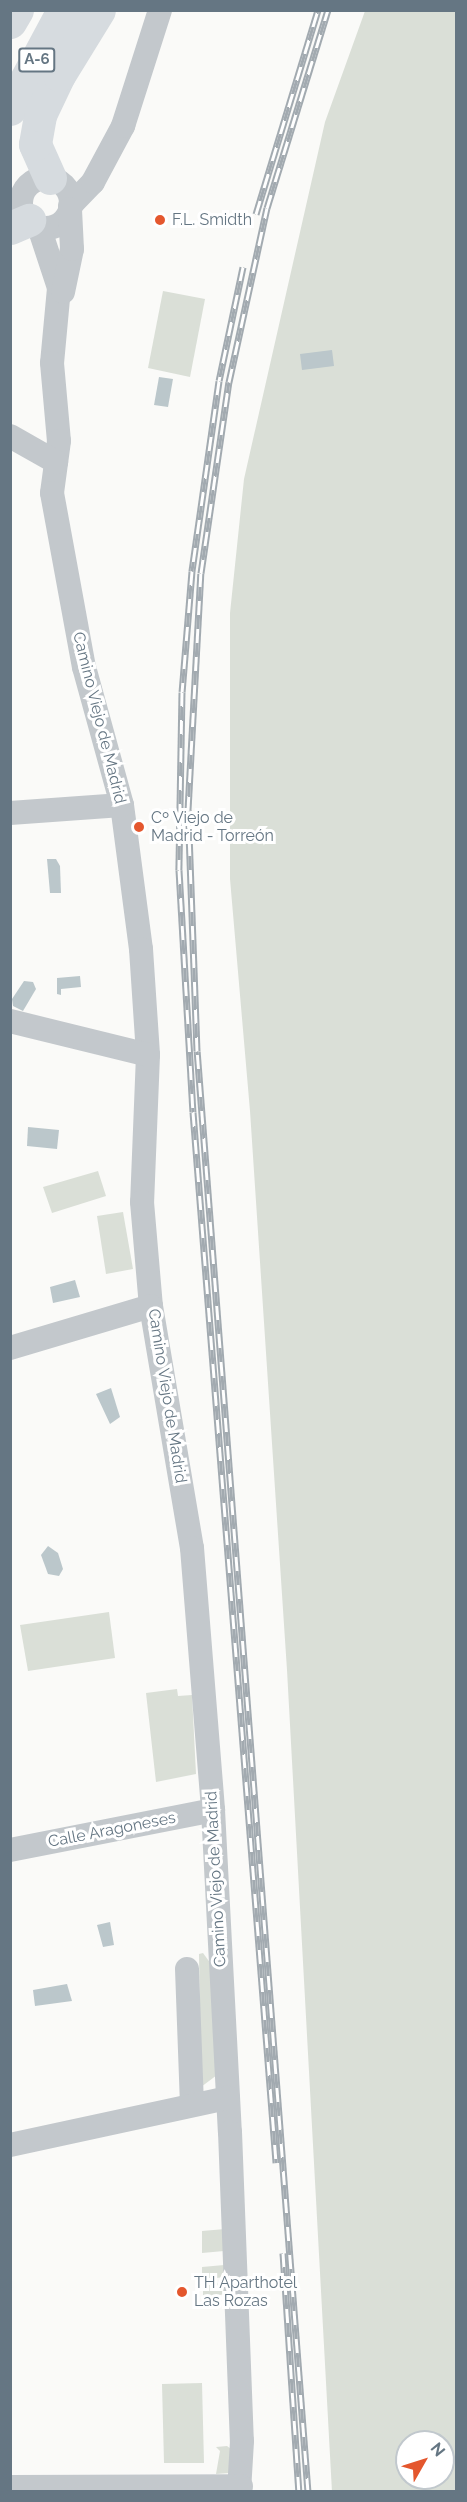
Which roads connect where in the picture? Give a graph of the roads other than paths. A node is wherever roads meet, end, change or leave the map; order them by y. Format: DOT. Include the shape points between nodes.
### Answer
graph roads {
  1 [pos="16,10"];
  2 [pos="41,10"];
  3 [pos="63,10"];
  4 [pos="99,10"];
  5 [pos="160,10"];
  6 [pos="10,22"];
  7 [pos="10,68"];
  8 [pos="10,109"];
  9 [pos="104,161"];
  10 [pos="56,181"];
  11 [pos="70,208"];
  12 [pos="26,225"];
  13 [pos="58,309"];
  14 [pos="10,436"];
  15 [pos="56,462"];
  16 [pos="122,805"];
  17 [pos="10,813"];
  18 [pos="10,1021"];
  19 [pos="148,1055"];
  20 [pos="151,1306"];
  21 [pos="10,1348"];
  22 [pos="213,1810"];
  23 [pos="10,1850"];
  24 [pos="187,1969"];
  25 [pos="228,2097"];
  26 [pos="192,2105"];
  27 [pos="10,2145"];
  28 [pos="10,2487"];
  29 [pos="240,2489"];
  1 -- 6 [label="highway"];
  2 -- 7 [label="highway"];
  3 -- 8 [label="highway, A-6"];
  4 -- 10 [label="highway" via="59,75 40,115 35,144"];
  5 -- 9 [label="street" via="133,102"];
  9 -- 10 [label="street"];
  9 -- 11 [label="street" via="93,182"];
  10 -- 11 [label="street" via="69,193"];
  10 -- 12 [label="street" via="33,181 22,195"];
  11 -- 12 [label="street" via="58,224"];
  11 -- 13 [label="street, Camino Viejo de Madrid" via="72,249"];
  12 -- 13 [label="street, Camino Viejo de Madrid" via="57,275"];
  13 -- 15 [label="street, Camino Viejo de Madrid" via="52,363 58,419"];
  14 -- 15 [label="street"];
  15 -- 16 [label="street, Camino Viejo de Madrid" via="52,493 58,536 84,668"];
  16 -- 17 [label="street"];
  16 -- 19 [label="street, Camino Viejo de Madrid" via="141,950"];
  18 -- 19 [label="street"];
  19 -- 20 [label="street, Camino Viejo de Madrid" via="142,1202"];
  20 -- 21 [label="street"];
  20 -- 22 [label="street, Camino Viejo de Madrid" via="192,1548"];
  22 -- 23 [label="street, Calle Aragoneses"];
  22 -- 25 [label="street, Camino Viejo de Madrid"];
  24 -- 26 [label="street"];
  25 -- 26 [label="street"];
  25 -- 29 [label="street, Camino Viejo de Madrid"];
  26 -- 27 [label="street"];
  28 -- 29 [label="street"];
}
